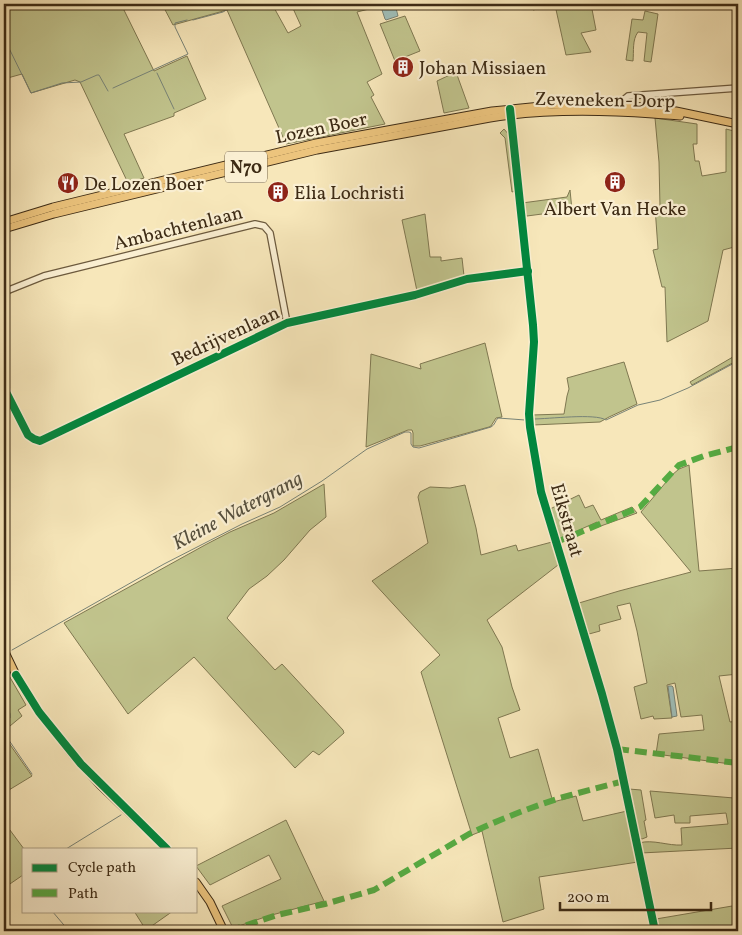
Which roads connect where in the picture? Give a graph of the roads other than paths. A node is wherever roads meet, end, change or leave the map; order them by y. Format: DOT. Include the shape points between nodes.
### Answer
graph roads {
  1 [pos="738,88"];
  2 [pos="635,96"];
  3 [pos="620,109"];
  4 [pos="632,109"];
  5 [pos="510,112"];
  6 [pos="738,124"];
  7 [pos="4,222"];
  8 [pos="4,228"];
  9 [pos="528,271"];
  10 [pos="4,292"];
  11 [pos="287,323"];
  12 [pos="4,388"];
  13 [pos="4,650"];
  14 [pos="4,660"];
  15 [pos="16,675"];
  16 [pos="166,848"];
  17 [pos="198,885"];
  18 [pos="224,931"];
  19 [pos="655,931"];
  1 -- 2 [label="street"];
  2 -- 3 [label="street" via="624,98"];
  2 -- 4 [label="street"];
  3 -- 4 [label="main road, Zeveneken-Dorp / N70"];
  3 -- 5 [label="main road, Zeveneken-Dorp / N70"];
  4 -- 6 [label="main road, Zeveneken-Dorp / N70" via="700,116"];
  5 -- 7 [label="main road, Lozen Boer / N70" via="316,143 53,207"];
  5 -- 8 [label="main road, Lozen Boer / N70" via="317,150"];
  5 -- 9 [label="street, Eikstraat"];
  9 -- 11 [label="street, Bedrijvenlaan" via="467,279 415,295"];
  9 -- 19 [label="street, Eikstraat" via="534,325 529,420 541,492 617,749"];
  10 -- 11 [label="street, Ambachtenlaan" via="44,276 255,224 264,226 270,233"];
  11 -- 12 [label="street, Bedrijvenlaan" via="40,441 28,435"];
  13 -- 15 [label="main road"];
  14 -- 15 [label="main road"];
  15 -- 16 [label="main road" via="39,712 81,764"];
  17 -- 18 [label="main road"];
}
